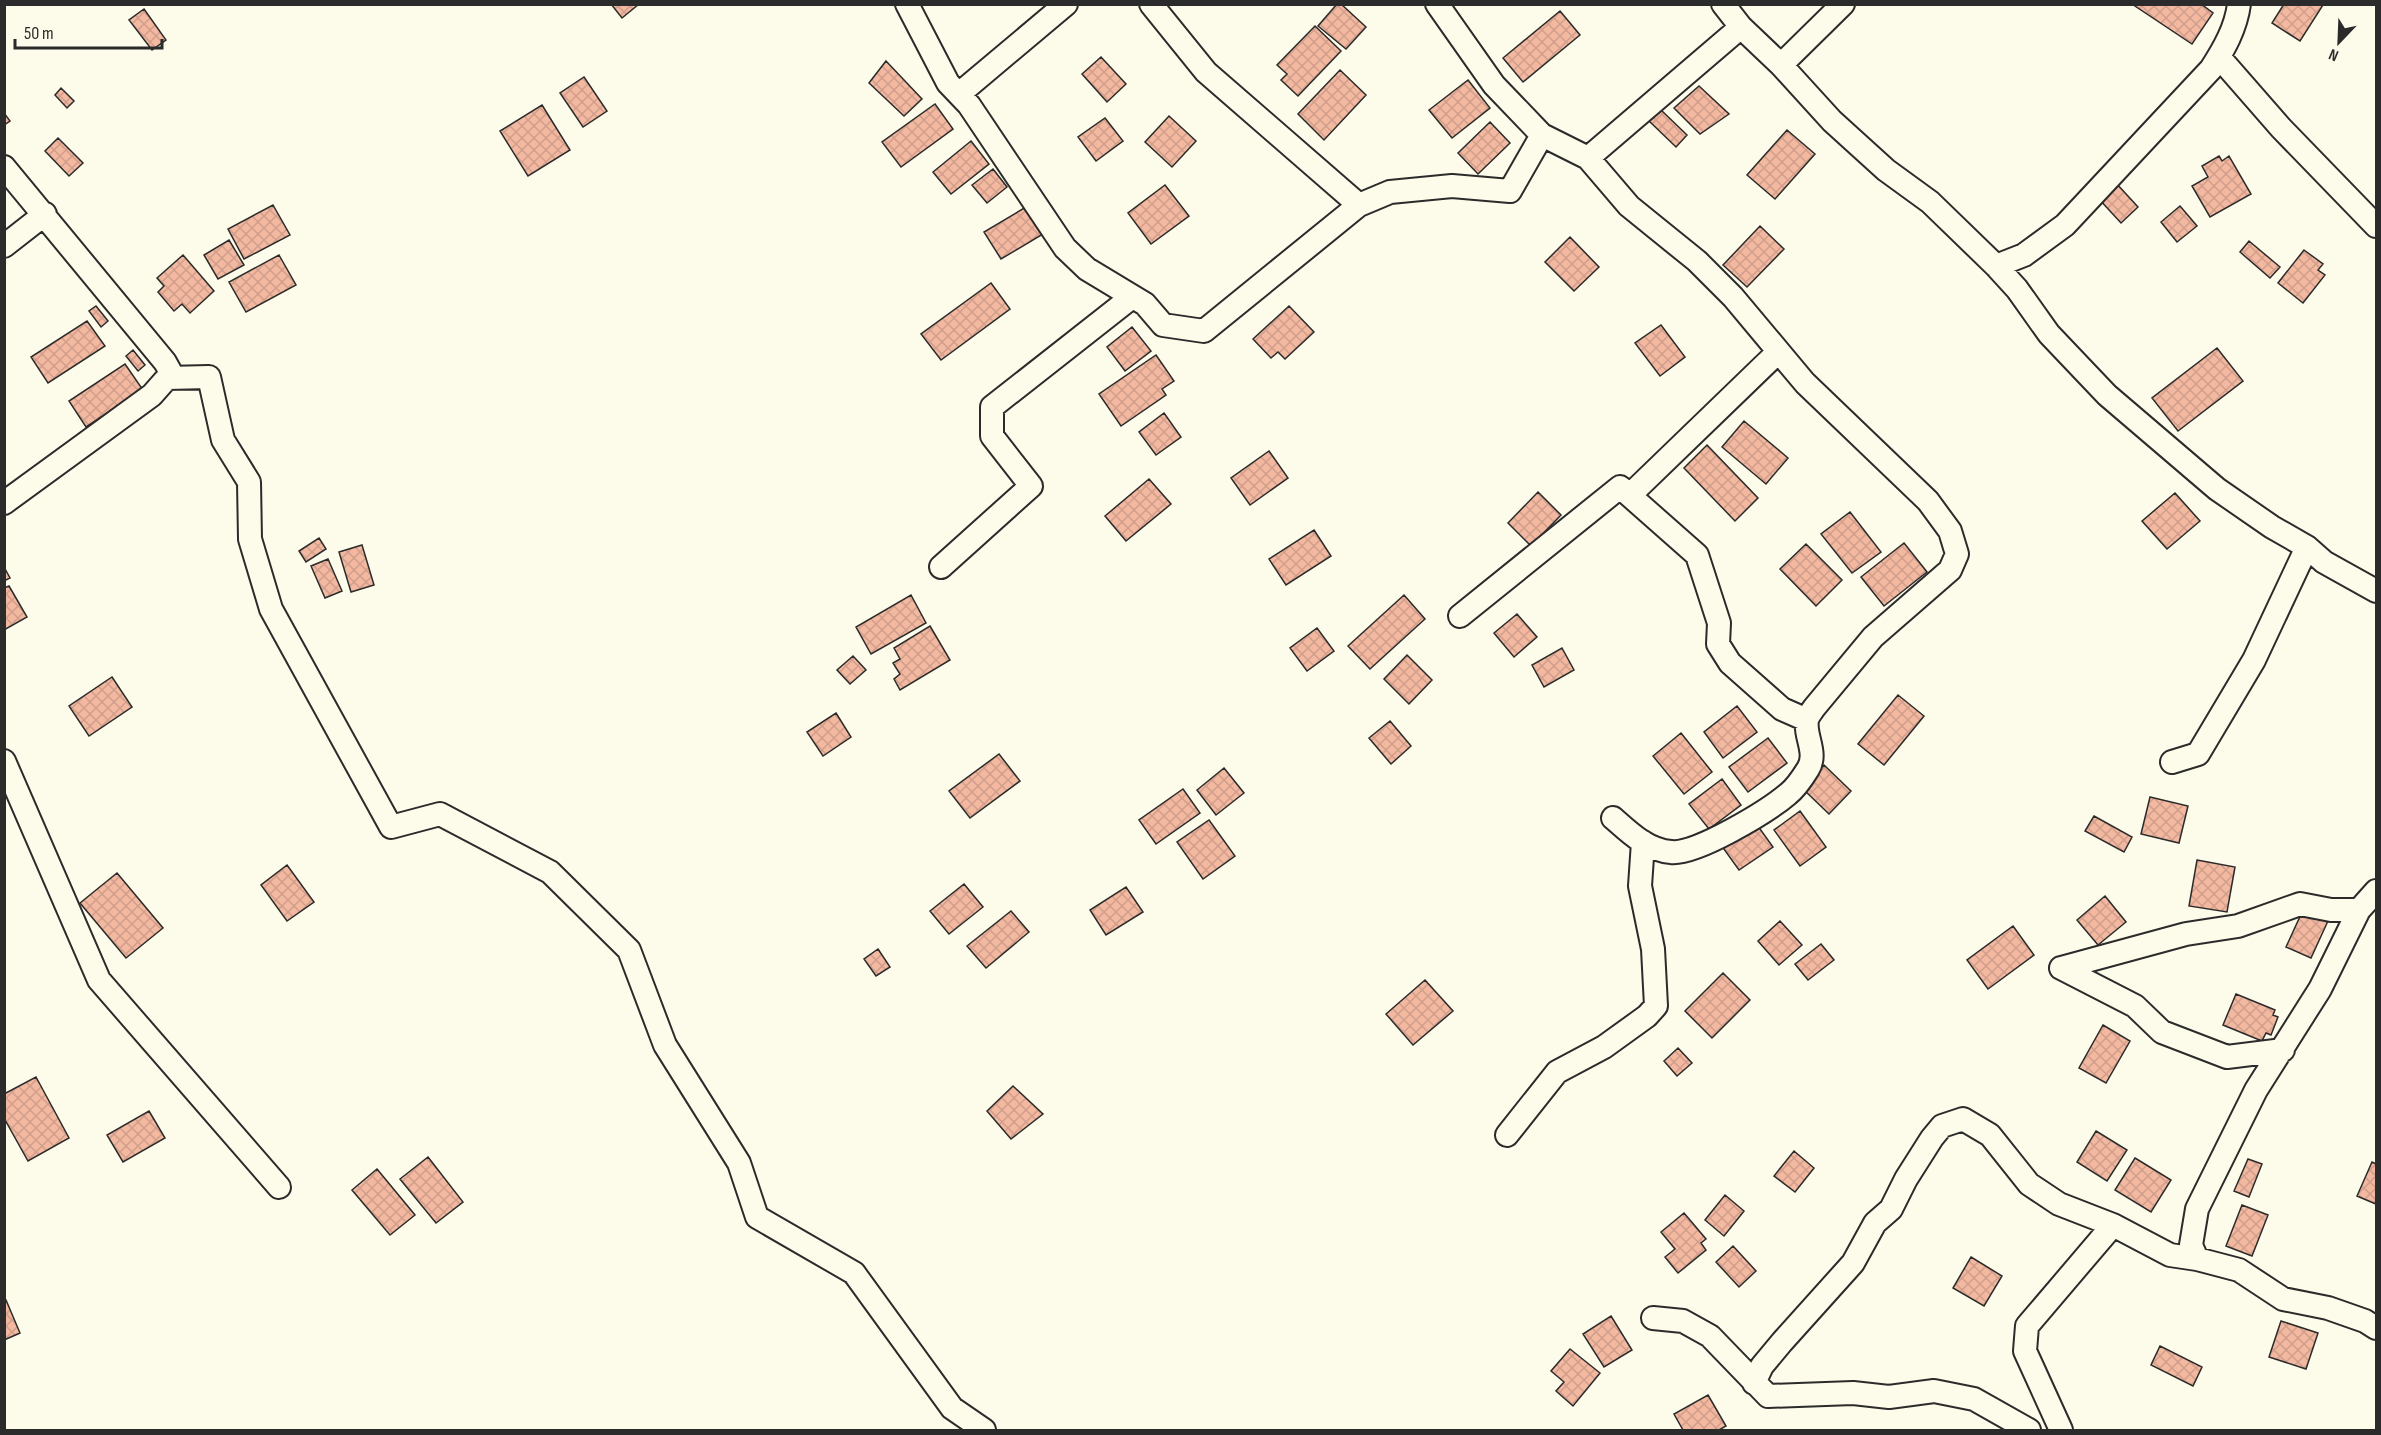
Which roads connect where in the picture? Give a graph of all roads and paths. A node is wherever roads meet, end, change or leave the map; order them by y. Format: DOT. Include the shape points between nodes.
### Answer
graph roads {
  1 [pos="907,4"];
  2 [pos="1066,4"];
  3 [pos="1151,4"];
  4 [pos="1437,4"];
  5 [pos="1724,4"];
  6 [pos="1843,4"];
  7 [pos="2239,4"];
  8 [pos="1741,27"];
  9 [pos="2219,57"];
  10 [pos="1781,65"];
  11 [pos="959,94"];
  12 [pos="1542,135"];
  13 [pos="1588,158"];
  14 [pos="4,167"];
  15 [pos="1359,205"];
  16 [pos="45,214"];
  17 [pos="2376,225"];
  18 [pos="4,246"];
  19 [pos="1996,266"];
  20 [pos="1132,297"];
  21 [pos="1778,352"];
  22 [pos="167,378"];
  23 [pos="1630,495"];
  24 [pos="4,503"];
  25 [pos="2307,547"];
  26 [pos="941,567"];
  27 [pos="2376,591"];
  28 [pos="1460,616"];
  29 [pos="1807,720"];
  30 [pos="4,761"];
  31 [pos="2172,762"];
  32 [pos="1613,818"];
  33 [pos="1642,842"];
  34 [pos="2376,891"];
  35 [pos="2359,910"];
  36 [pos="2283,1050"];
  37 [pos="1507,1135"];
  38 [pos="279,1187"];
  39 [pos="2113,1225"];
  40 [pos="2197,1259"];
  41 [pos="1653,1318"];
  42 [pos="2376,1328"];
  43 [pos="1754,1383"];
  44 [pos="984,1431"];
  45 [pos="2029,1431"];
  46 [pos="2061,1431"];
  1 -- 11 [label="street" via="948,83"];
  2 -- 11 [label="street"];
  3 -- 15 [label="street" via="1206,72"];
  4 -- 12 [label="street" via="1494,85"];
  5 -- 8 [label="street"];
  6 -- 10 [label="street"];
  7 -- 9 [label="street" via="2238,18"];
  8 -- 10 [label="street"];
  8 -- 13 [label="street"];
  9 -- 17 [label="street" via="2281,128"];
  9 -- 19 [label="street" via="2065,225 2024,255"];
  10 -- 19 [label="street" via="1832,121 1886,170 1930,202"];
  11 -- 20 [label="street" via="1065,248 1087,269"];
  12 -- 13 [label="street"];
  12 -- 15 [label="street" via="1510,191 1452,186 1390,192"];
  13 -- 21 [label="street" via="1629,206 1697,261 1733,297"];
  14 -- 16 [label="street"];
  15 -- 20 [label="street" via="1204,331 1163,325 1145,304"];
  16 -- 18 [label="street"];
  16 -- 22 [label="street" via="165,362 170,371"];
  19 -- 25 [label="street" via="2049,334 2107,395 2217,489"];
  20 -- 26 [label="street" via="992,407 992,436 1031,486"];
  21 -- 23 [label="street"];
  21 -- 29 [label="street" via="1804,383 1928,501 1950,531 1957,554 1950,570 1874,637"];
  22 -- 24 [label="street" via="152,395"];
  22 -- 44 [label="street" via="209,377 223,440 249,482 250,539 271,609 392,827 440,814 550,872 629,950 665,1046 739,1163 757,1217 854,1273 952,1408"];
  23 -- 28 [label="street" via="1620,487"];
  23 -- 29 [label="street" via="1697,555 1719,623 1718,644 1730,663 1782,709"];
  25 -- 27 [label="street" via="2324,562"];
  25 -- 31 [label="street" via="2254,660 2198,754"];
  29 -- 33 [label="street" via="1812,746 1810,767 1791,792 1700,846 1674,853"];
  30 -- 38 [label="street" via="99,980"];
  32 -- 33 [label="street"];
  33 -- 37 [label="street" via="1640,886 1653,949 1656,1006 1604,1047 1557,1072"];
  34 -- 35 [label="street"];
  35 -- 36 [label="street" via="2320,989"];
  35 -- 36 [label="street" via="2300,904 2238,926 2186,934 2061,968 2135,1006 2162,1032 2227,1057"];
  36 -- 40 [label="street" via="2256,1090 2197,1209 2191,1245"];
  39 -- 40 [label="street" via="2170,1255"];
  39 -- 43 [label="street" via="2059,1204 2029,1184 1990,1135 1974,1124 1964,1119 1942,1126 1906,1179 1892,1209 1875,1223 1853,1263 1775,1350"];
  39 -- 46 [label="street" via="2027,1326 2025,1351"];
  40 -- 42 [label="street" via="2239,1270 2283,1299 2328,1308"];
  41 -- 43 [label="street" via="1683,1321 1710,1336"];
  43 -- 45 [label="street" via="1768,1396 1853,1393 1888,1397 1934,1391 1974,1399"];
}
